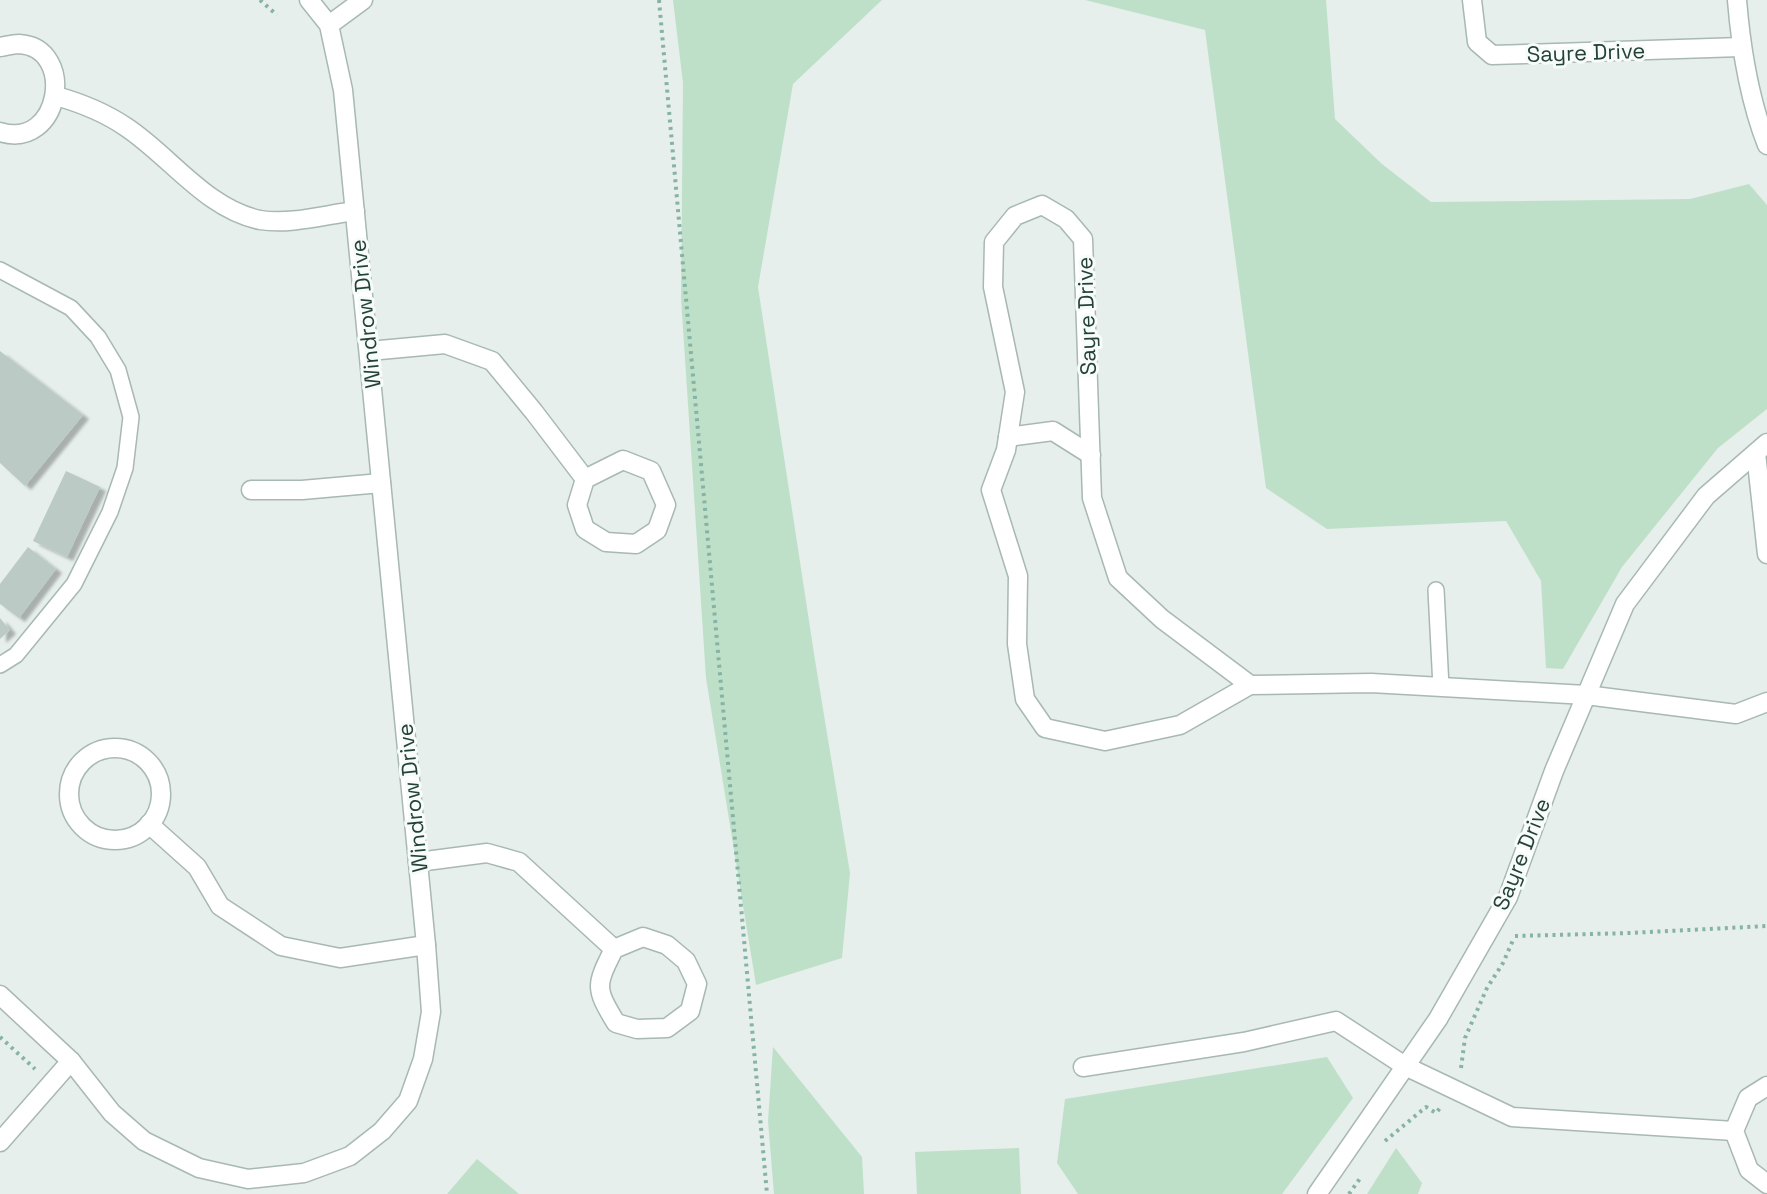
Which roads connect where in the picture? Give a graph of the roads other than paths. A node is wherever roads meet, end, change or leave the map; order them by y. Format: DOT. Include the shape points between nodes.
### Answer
graph roads {
  1 [pos="309,0"];
  2 [pos="363,0"];
  3 [pos="1472,0"];
  4 [pos="1737,0"];
  5 [pos="329,25"];
  6 [pos="0,47"];
  7 [pos="1741,47"];
  8 [pos="56,96"];
  9 [pos="0,132"];
  10 [pos="1767,145"];
  11 [pos="355,210"];
  12 [pos="0,270"];
  13 [pos="369,351"];
  14 [pos="1008,437"];
  15 [pos="1761,448"];
  16 [pos="1091,455"];
  17 [pos="585,479"];
  18 [pos="381,483"];
  19 [pos="251,490"];
  20 [pos="1767,554"];
  21 [pos="1436,591"];
  22 [pos="0,665"];
  23 [pos="1250,685"];
  24 [pos="1441,687"];
  25 [pos="1586,695"];
  26 [pos="1767,702"];
  27 [pos="149,824"];
  28 [pos="418,862"];
  29 [pos="426,945"];
  30 [pos="614,949"];
  31 [pos="0,995"];
  32 [pos="71,1061"];
  33 [pos="1405,1066"];
  34 [pos="1083,1067"];
  35 [pos="1767,1086"];
  36 [pos="1734,1131"];
  37 [pos="0,1142"];
  38 [pos="1767,1184"];
  39 [pos="247,1186"];
  40 [pos="1317,1194"];
  1 -- 5 [label="street, Windrow Drive"];
  2 -- 5 [label="street"];
  3 -- 7 [label="street, Sayre Drive" via="1477,42 1492,55"];
  4 -- 7 [label="street"];
  5 -- 11 [label="street, Windrow Drive" via="343,90"];
  6 -- 8 [label="street" via="19,44 36,48 48,60 56,78"];
  7 -- 10 [label="street"];
  8 -- 9 [label="street" via="49,114 38,125 9,135"];
  8 -- 11 [label="street" via="98,110 128,127 211,197 236,212 282,222"];
  11 -- 13 [label="street, Windrow Drive"];
  12 -- 22 [label="lane" via="71,308 98,337 118,370 131,417 125,468 110,512 74,584 16,655"];
  13 -- 17 [label="street" via="445,344 492,361"];
  13 -- 18 [label="street, Windrow Drive"];
  14 -- 16 [label="street" via="1053,431"];
  14 -- 16 [label="street, Sayre Drive" via="1015,392 993,287 994,242 1015,216 1042,205 1066,219 1083,239"];
  14 -- 23 [label="street, Sayre Drive" via="991,490 1018,576 1017,644 1025,699 1045,728 1105,741 1159,730 1180,725"];
  15 -- 20 [label="street, Sayre Drive"];
  15 -- 25 [label="street, Sayre Drive" via="1706,496 1625,604"];
  16 -- 23 [label="street, Sayre Drive" via="1092,498 1118,578 1162,620"];
  17 -- 17 [label="street" via="577,505 585,529 606,542 636,544 657,530 666,505 651,471 623,460"];
  18 -- 19 [label="street"];
  18 -- 28 [label="street, Windrow Drive"];
  21 -- 24 [label="lane"];
  23 -- 24 [label="street, Sayre Drive" via="1371,683"];
  24 -- 25 [label="street, Sayre Drive"];
  25 -- 26 [label="street, Sayre Drive" via="1736,714"];
  25 -- 33 [label="street, Sayre Drive" via="1508,897 1438,1019"];
  27 -- 27 [label="street" via="157,812 159,783 143,758 130,750 101,750 77,768 69,797 72,812 81,825 107,839 123,839"];
  27 -- 29 [label="street" via="197,867 220,906 281,946 340,958"];
  28 -- 29 [label="street, Windrow Drive"];
  28 -- 30 [label="street" via="487,853 519,862"];
  29 -- 39 [label="street, Windrow Drive" via="431,1012 423,1059 408,1101 382,1131 350,1155 304,1173"];
  30 -- 30 [label="street" via="599,978 602,1000 616,1023 637,1029 667,1028 690,1011 697,984 686,961 667,945 643,938"];
  31 -- 32 [label="street, Windrow Drive"];
  32 -- 37 [label="street"];
  32 -- 39 [label="street, Windrow Drive" via="112,1113 144,1141"];
  33 -- 34 [label="street" via="1336,1021 1244,1042"];
  33 -- 36 [label="street" via="1512,1117"];
  33 -- 40 [label="street, Sayre Drive"];
  35 -- 36 [label="street" via="1748,1098"];
  36 -- 38 [label="street" via="1749,1170"];
}
